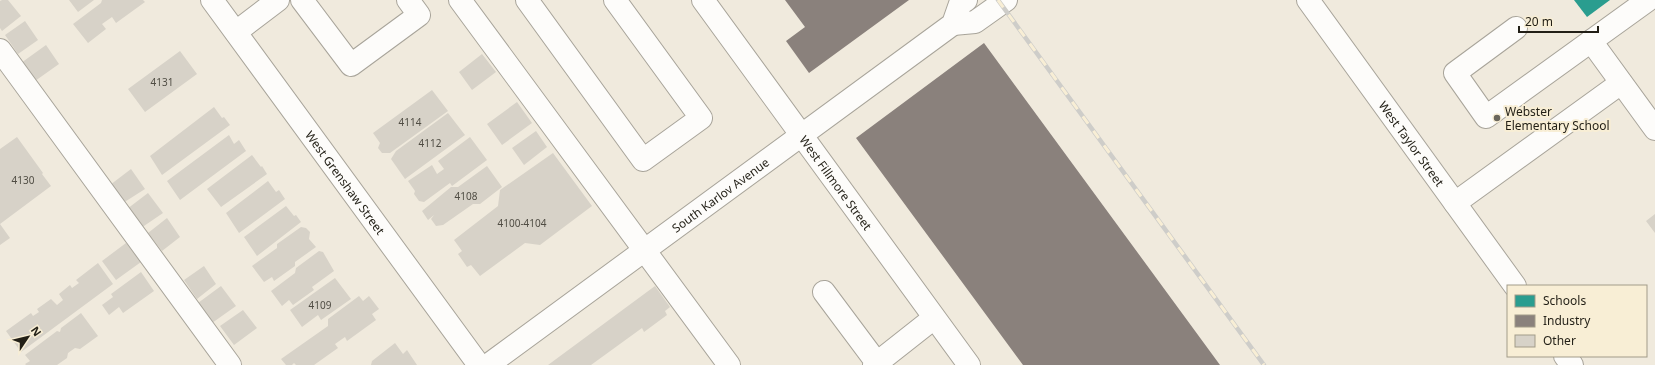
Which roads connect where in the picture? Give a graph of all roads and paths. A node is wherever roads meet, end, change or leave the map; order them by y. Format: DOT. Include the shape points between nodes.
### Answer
graph roads {
  1 [pos="212,0"];
  2 [pos="278,0"];
  3 [pos="302,0"];
  4 [pos="408,0"];
  5 [pos="460,0"];
  6 [pos="527,0"];
  7 [pos="615,0"];
  8 [pos="704,0"];
  9 [pos="966,0"];
  10 [pos="1006,0"];
  11 [pos="1308,0"];
  12 [pos="1648,0"];
  13 [pos="953,24"];
  14 [pos="1516,28"];
  15 [pos="236,32"];
  16 [pos="1591,41"];
  17 [pos="0,50"];
  18 [pos="1621,83"];
  19 [pos="1655,129"];
  20 [pos="801,136"];
  21 [pos="1455,203"];
  22 [pos="645,250"];
  23 [pos="1514,285"];
  24 [pos="824,292"];
  25 [pos="934,318"];
  26 [pos="1566,357"];
  27 [pos="876,364"];
  28 [pos="230,365"];
  29 [pos="479,365"];
  30 [pos="488,365"];
  31 [pos="729,365"];
  32 [pos="968,365"];
  33 [pos="1572,365"];
  1 -- 15 [label="street, West Grenshaw Street"];
  2 -- 15 [label="street"];
  3 -- 4 [label="street" via="351,65 419,15"];
  5 -- 22 [label="street"];
  6 -- 7 [label="street" via="643,160 701,118"];
  8 -- 20 [label="street, West Fillmore Street"];
  9 -- 13 [label="street" via="960,4"];
  10 -- 13 [label="street" via="975,22"];
  11 -- 21 [label="street, West Taylor Street"];
  12 -- 16 [label="street"];
  13 -- 20 [label="street, South Karlov Avenue"];
  14 -- 16 [label="street" via="1455,73 1486,117"];
  15 -- 29 [label="street, West Grenshaw Street"];
  16 -- 18 [label="street"];
  17 -- 28 [label="street"];
  18 -- 19 [label="street"];
  18 -- 21 [label="street"];
  20 -- 22 [label="street, South Karlov Avenue"];
  20 -- 25 [label="street, West Fillmore Street"];
  21 -- 23 [label="street, West Taylor Street"];
  22 -- 30 [label="street, South Karlov Avenue"];
  22 -- 31 [label="street"];
  24 -- 27 [label="street"];
  25 -- 27 [label="street"];
  25 -- 32 [label="street, West Fillmore Street"];
  26 -- 33 [label="street"];
}
